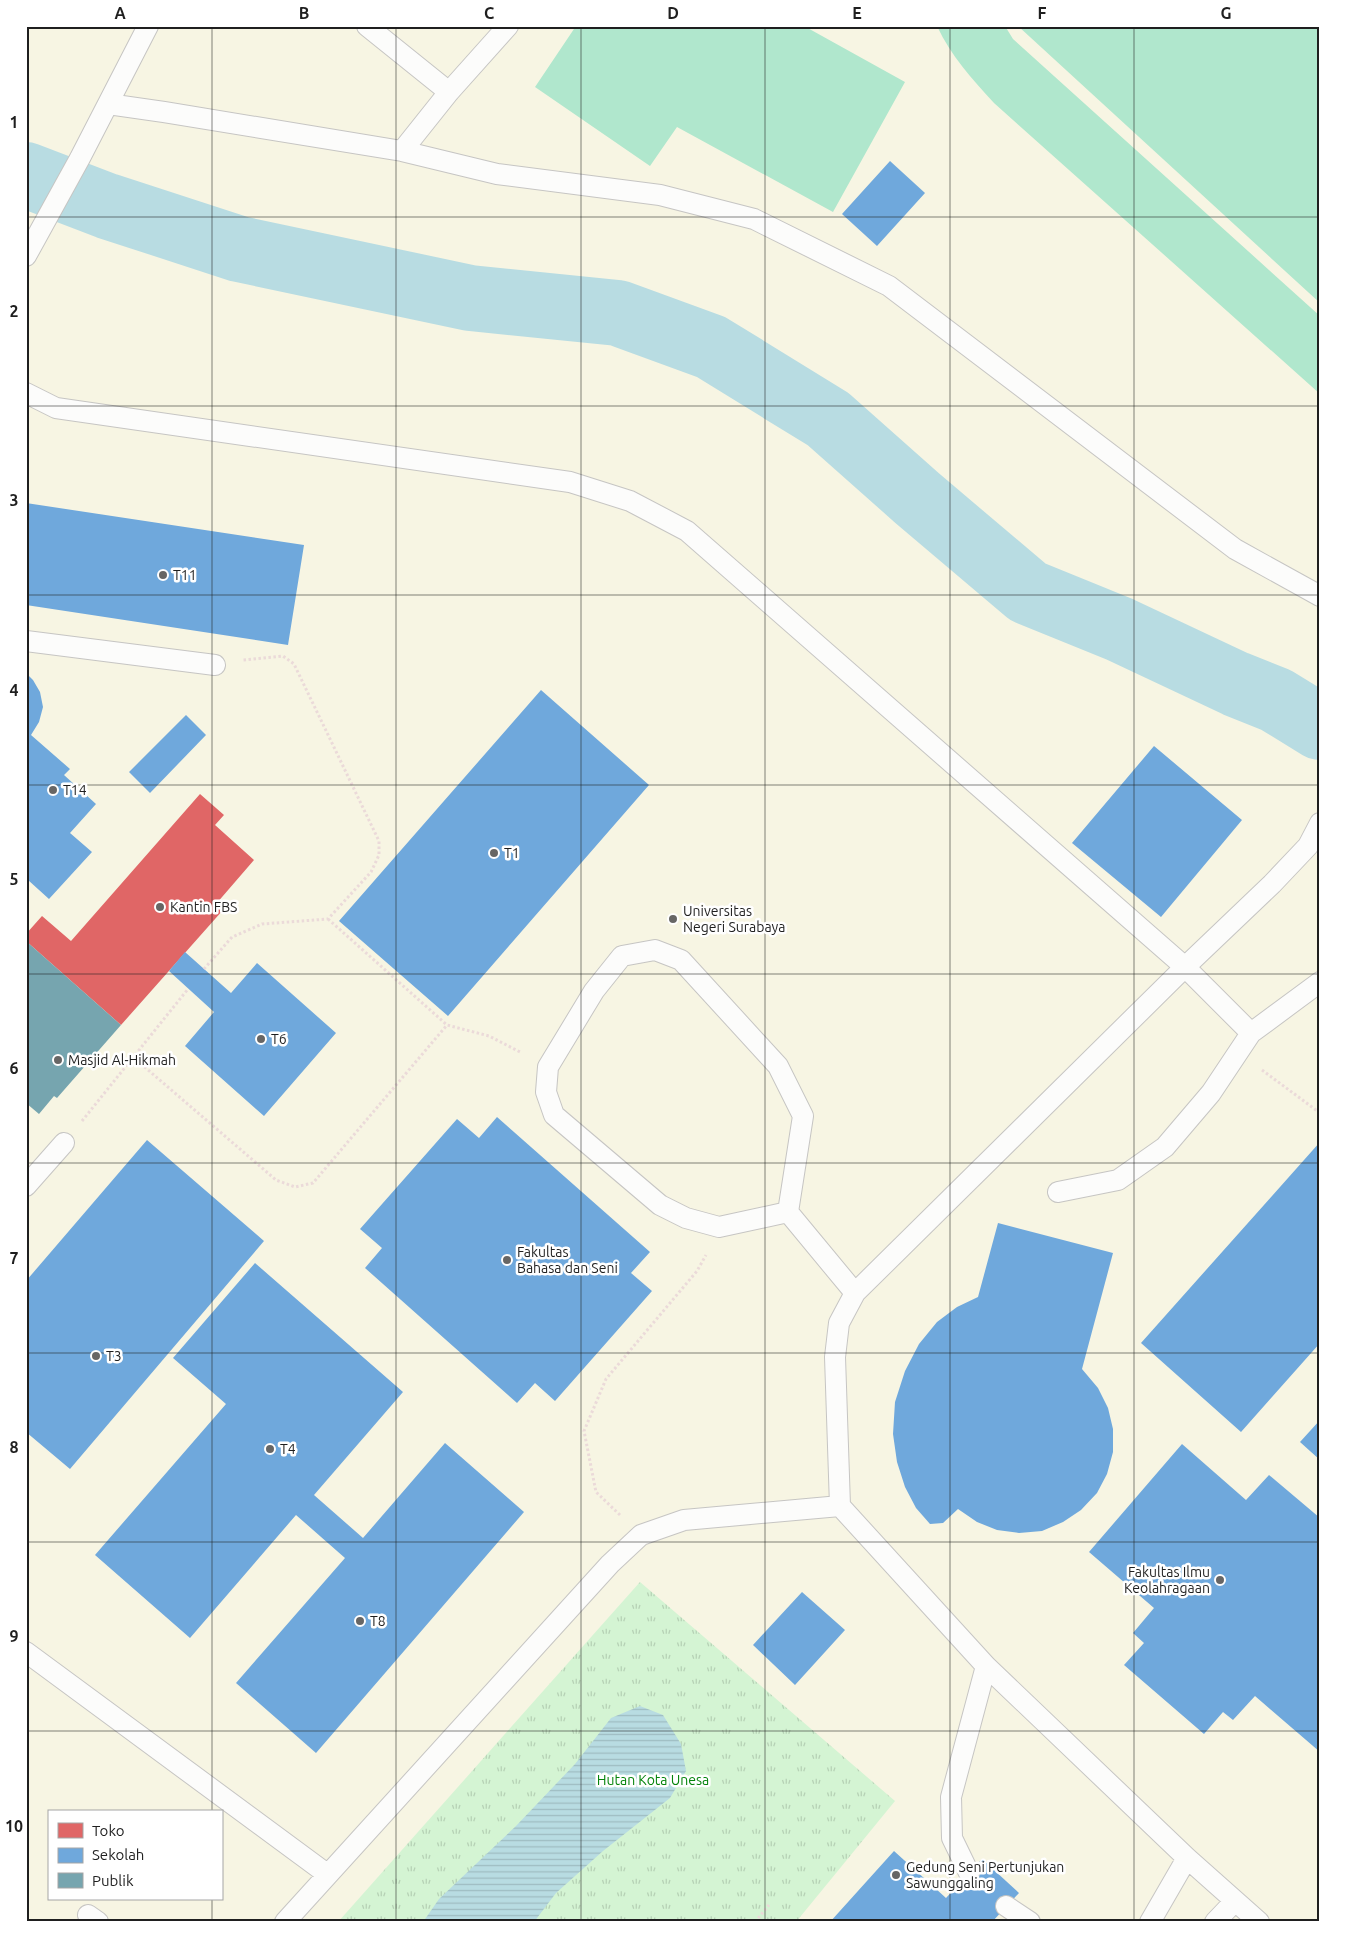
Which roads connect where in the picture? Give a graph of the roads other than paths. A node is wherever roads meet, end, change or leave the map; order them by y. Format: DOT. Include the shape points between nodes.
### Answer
graph roads {
  1 [pos="148,26"];
  2 [pos="366,26"];
  3 [pos="508,26"];
  4 [pos="449,92"];
  5 [pos="108,104"];
  6 [pos="402,151"];
  7 [pos="26,256"];
  8 [pos="26,393"];
  9 [pos="1320,596"];
  10 [pos="26,641"];
  11 [pos="215,665"];
  12 [pos="1320,823"];
  13 [pos="1185,967"];
  14 [pos="1320,982"];
  15 [pos="1251,1033"];
  16 [pos="64,1142"];
  17 [pos="26,1186"];
  18 [pos="1058,1192"];
  19 [pos="788,1212"];
  20 [pos="855,1293"];
  21 [pos="840,1506"];
  22 [pos="26,1652"];
  23 [pos="986,1666"];
  24 [pos="1187,1858"];
  25 [pos="969,1873"];
  26 [pos="327,1874"];
  27 [pos="1235,1901"];
  28 [pos="1006,1906"];
  29 [pos="285,1922"];
  30 [pos="1030,1922"];
  31 [pos="1150,1922"];
  32 [pos="1215,1922"];
  33 [pos="1259,1922"];
  1 -- 5 [label="lane"];
  2 -- 4 [label="lane"];
  3 -- 4 [label="lane"];
  4 -- 6 [label="lane"];
  5 -- 6 [label="lane"];
  5 -- 7 [label="lane"];
  6 -- 9 [label="lane" via="497,174 660,194 754,219 889,286 1235,549"];
  8 -- 13 [label="lane" via="56,408 570,482 630,501 687,531"];
  10 -- 11 [label="lane"];
  12 -- 13 [label="lane" via="1308,846 1296,859"];
  13 -- 15 [label="lane"];
  13 -- 20 [label="lane"];
  14 -- 15 [label="lane"];
  15 -- 18 [label="lane" via="1210,1093 1164,1147 1118,1180"];
  16 -- 17 [label="lane"];
  19 -- 19 [label="lane" via="802,1116 778,1066 681,960 655,950 622,956 594,992 548,1067 546,1092 554,1115 660,1205 686,1218 719,1227"];
  19 -- 20 [label="lane"];
  20 -- 21 [label="lane" via="839,1323 835,1357"];
  21 -- 23 [label="lane"];
  21 -- 26 [label="lane" via="684,1520 641,1535 610,1564"];
  22 -- 26 [label="lane"];
  23 -- 24 [label="lane"];
  23 -- 25 [label="lane" via="951,1797 952,1838"];
  24 -- 27 [label="lane"];
  24 -- 31 [label="lane"];
  26 -- 29 [label="lane"];
  27 -- 32 [label="lane"];
  27 -- 33 [label="lane"];
  28 -- 30 [label="lane"];
}
